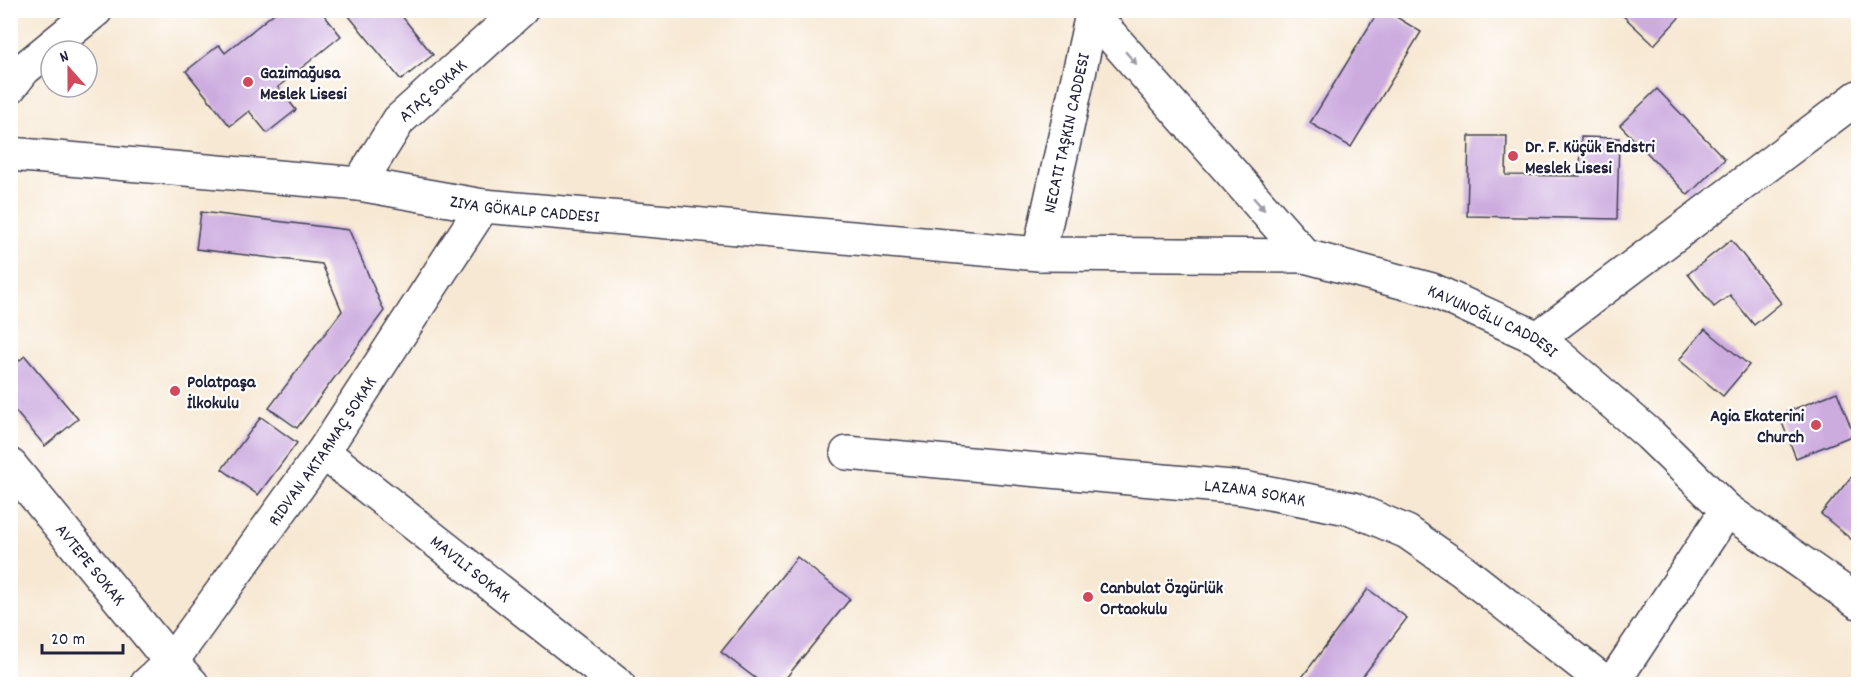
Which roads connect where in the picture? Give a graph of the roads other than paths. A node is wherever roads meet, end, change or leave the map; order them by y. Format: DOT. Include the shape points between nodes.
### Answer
graph roads {
  1 [pos="96,10"];
  2 [pos="521,10"];
  3 [pos="1091,12"];
  4 [pos="10,87"];
  5 [pos="1858,97"];
  6 [pos="10,154"];
  7 [pos="359,184"];
  8 [pos="483,206"];
  9 [pos="1039,254"];
  10 [pos="1305,256"];
  11 [pos="1538,338"];
  12 [pos="323,452"];
  13 [pos="847,453"];
  14 [pos="10,465"];
  15 [pos="1728,510"];
  16 [pos="1858,602"];
  17 [pos="181,673"];
  18 [pos="147,684"];
  19 [pos="618,684"];
  20 [pos="1607,684"];
  21 [pos="1612,684"];
  1 -- 4 [label="street" via="24,69"];
  2 -- 7 [label="street, ATAÇ SOKAK" via="399,120"];
  3 -- 9 [label="street"];
  3 -- 10 [label="street, one-way"];
  5 -- 11 [label="street"];
  6 -- 7 [label="street, ZIYA GÖKALP CADDESI"];
  7 -- 8 [label="street, ZIYA GÖKALP CADDESI"];
  8 -- 9 [label="street, ZIYA GÖKALP CADDESI"];
  8 -- 12 [label="street"];
  9 -- 10 [label="street, KAVUNOĞLU CADDESI"];
  10 -- 11 [label="street, KAVUNOĞLU CADDESI" via="1432,290"];
  11 -- 15 [label="street, KAVUNOĞLU CADDESI" via="1650,435"];
  12 -- 17 [label="street"];
  12 -- 19 [label="street, MAVILI SOKAK"];
  13 -- 20 [label="street, LAZANA SOKAK" via="1243,488 1353,509 1407,532"];
  14 -- 17 [label="street, AVTEPE SOKAK"];
  15 -- 16 [label="street, KAVUNOĞLU CADDESI"];
  15 -- 21 [label="street"];
  17 -- 18 [label="street"];
}
